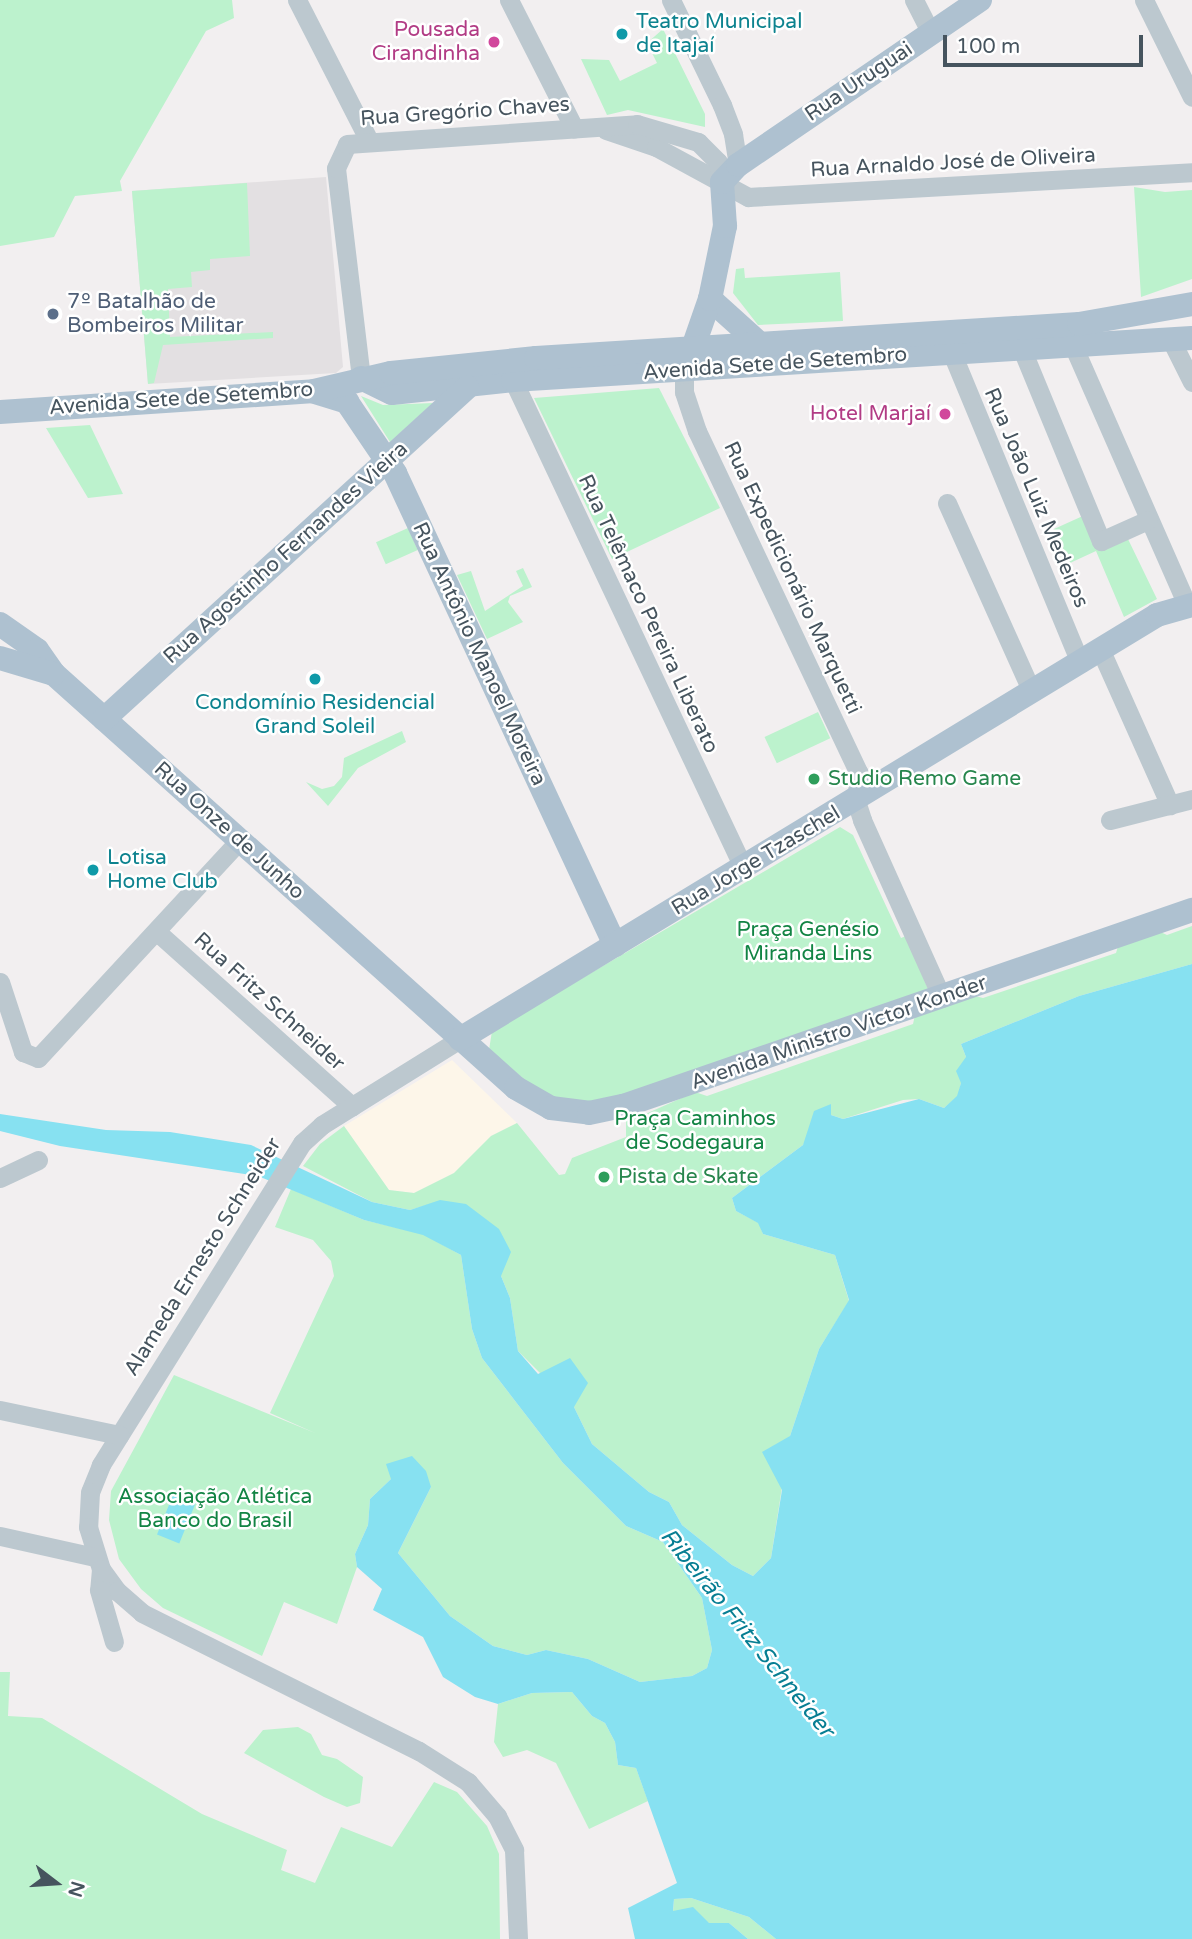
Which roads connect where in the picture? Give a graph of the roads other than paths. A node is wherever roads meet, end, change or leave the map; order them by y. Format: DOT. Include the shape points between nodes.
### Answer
graph roads {
  1 [pos="298,0"];
  2 [pos="509,0"];
  3 [pos="671,0"];
  4 [pos="915,0"];
  5 [pos="980,0"];
  6 [pos="1144,0"];
  7 [pos="931,33"];
  8 [pos="1192,97"];
  9 [pos="722,104"];
  10 [pos="594,127"];
  11 [pos="574,128"];
  12 [pos="368,139"];
  13 [pos="698,142"];
  14 [pos="1192,172"];
  15 [pos="730,173"];
  16 [pos="710,299"];
  17 [pos="1192,304"];
  18 [pos="1181,339"];
  19 [pos="1072,343"];
  20 [pos="761,345"];
  21 [pos="1021,347"];
  22 [pos="951,351"];
  23 [pos="689,361"];
  24 [pos="361,378"];
  25 [pos="513,380"];
  26 [pos="1192,382"];
  27 [pos="467,387"];
  28 [pos="314,391"];
  29 [pos="0,412"];
  30 [pos="388,461"];
  31 [pos="947,503"];
  32 [pos="1148,520"];
  33 [pos="1189,598"];
  34 [pos="0,624"];
  35 [pos="0,647"];
  36 [pos="1090,657"];
  37 [pos="0,658"];
  38 [pos="54,674"];
  39 [pos="1032,692"];
  40 [pos="104,719"];
  41 [pos="1192,799"];
  42 [pos="856,801"];
  43 [pos="1170,805"];
  44 [pos="1110,820"];
  45 [pos="239,841"];
  46 [pos="743,867"];
  47 [pos="1192,910"];
  48 [pos="156,931"];
  49 [pos="615,945"];
  50 [pos="0,982"];
  51 [pos="942,998"];
  52 [pos="460,1039"];
  53 [pos="352,1106"];
  54 [pos="38,1160"];
  55 [pos="0,1178"];
  56 [pos="0,1410"];
  57 [pos="119,1435"];
  58 [pos="0,1536"];
  59 [pos="98,1563"];
  60 [pos="114,1642"];
  61 [pos="518,1939"];
  1 -- 12 [label="street"];
  2 -- 11 [label="street"];
  3 -- 9 [label="street"];
  4 -- 7 [label="street"];
  5 -- 7 [label="main road, Rua Uruguai"];
  6 -- 8 [label="street"];
  7 -- 15 [label="main road, Rua Uruguai"];
  9 -- 13 [label="street" via="712,137"];
  9 -- 15 [label="street" via="733,134"];
  10 -- 11 [label="street, Rua Gregório Chaves"];
  10 -- 13 [label="street, Rua Gregório Chaves" via="637,124"];
  10 -- 15 [label="street, Rua Gregório Chaves"];
  11 -- 12 [label="street, Rua Gregório Chaves"];
  12 -- 24 [label="street, Rua Gregório Chaves" via="341,149 336,168"];
  13 -- 15 [label="street"];
  14 -- 15 [label="street, Rua Arnaldo José de Oliveira" via="757,197 735,191"];
  15 -- 16 [label="main road"];
  16 -- 20 [label="main road"];
  16 -- 23 [label="main road"];
  17 -- 20 [label="main road, Avenida Sete de Setembro" via="1079,324"];
  18 -- 19 [label="main road, Avenida Sete de Setembro"];
  18 -- 26 [label="street"];
  19 -- 21 [label="main road, Avenida Sete de Setembro"];
  19 -- 32 [label="street"];
  20 -- 23 [label="main road, Avenida Sete de Setembro"];
  21 -- 22 [label="main road, Avenida Sete de Setembro"];
  21 -- 32 [label="street" via="1101,541"];
  22 -- 23 [label="main road, Avenida Sete de Setembro"];
  22 -- 36 [label="street, Rua João Luiz Medeiros"];
  23 -- 24 [label="main road, Avenida Sete de Setembro" via="536,358"];
  23 -- 25 [label="main road, Avenida Sete de Setembro"];
  23 -- 42 [label="street, Rua Expedicionário Marquetti" via="684,392 697,431 859,773"];
  24 -- 27 [label="main road, Avenida Sete de Setembro" via="393,393"];
  24 -- 28 [label="main road, Avenida Sete de Setembro"];
  25 -- 27 [label="main road, Avenida Sete de Setembro"];
  25 -- 46 [label="street, Rua Telêmaco Pereira Liberato"];
  27 -- 30 [label="main road, Rua Agostinho Fernandes Vieira"];
  28 -- 29 [label="main road, Avenida Sete de Setembro"];
  28 -- 30 [label="main road, Rua Antônio Manoel Moreira" via="347,402"];
  30 -- 40 [label="main road, Rua Agostinho Fernandes Vieira"];
  30 -- 49 [label="main road, Rua Antônio Manoel Moreira"];
  31 -- 39 [label="street"];
  32 -- 33 [label="street"];
  33 -- 36 [label="main road, Rua Jorge Tzaschel"];
  34 -- 35 [label="main road" via="4,637"];
  34 -- 38 [label="main road, Rua Onze de Junho" via="37,650"];
  36 -- 39 [label="main road, Rua Jorge Tzaschel"];
  36 -- 43 [label="street, Rua João Luiz Medeiros"];
  37 -- 38 [label="main road"];
  38 -- 40 [label="main road, Rua Onze de Junho"];
  39 -- 42 [label="main road, Rua Jorge Tzaschel"];
  40 -- 45 [label="main road, Rua Onze de Junho"];
  41 -- 43 [label="street"];
  42 -- 46 [label="main road, Rua Jorge Tzaschel"];
  42 -- 51 [label="street"];
  43 -- 44 [label="street"];
  45 -- 48 [label="street"];
  45 -- 52 [label="main road, Rua Onze de Junho"];
  46 -- 49 [label="main road, Rua Jorge Tzaschel"];
  47 -- 51 [label="main road, Avenida Ministro Victor Konder"];
  48 -- 50 [label="street" via="38,1058 23,1052"];
  48 -- 53 [label="street, Rua Fritz Schneider"];
  49 -- 52 [label="main road, Rua Jorge Tzaschel"];
  51 -- 52 [label="main road, Avenida Ministro Victor Konder" via="624,1106 589,1113 551,1108 529,1098"];
  52 -- 53 [label="street, Alameda Ernesto Schneider"];
  53 -- 57 [label="street, Alameda Ernesto Schneider" via="312,1133 291,1156"];
  54 -- 55 [label="street"];
  56 -- 57 [label="street"];
  57 -- 59 [label="street, Alameda Ernesto Schneider" via="90,1492 88,1527"];
  58 -- 59 [label="street"];
  59 -- 60 [label="street, Alameda Ernesto Schneider" via="99,1590"];
  59 -- 61 [label="street" via="117,1591 150,1618 419,1751 468,1782 497,1816 514,1850"];
}
